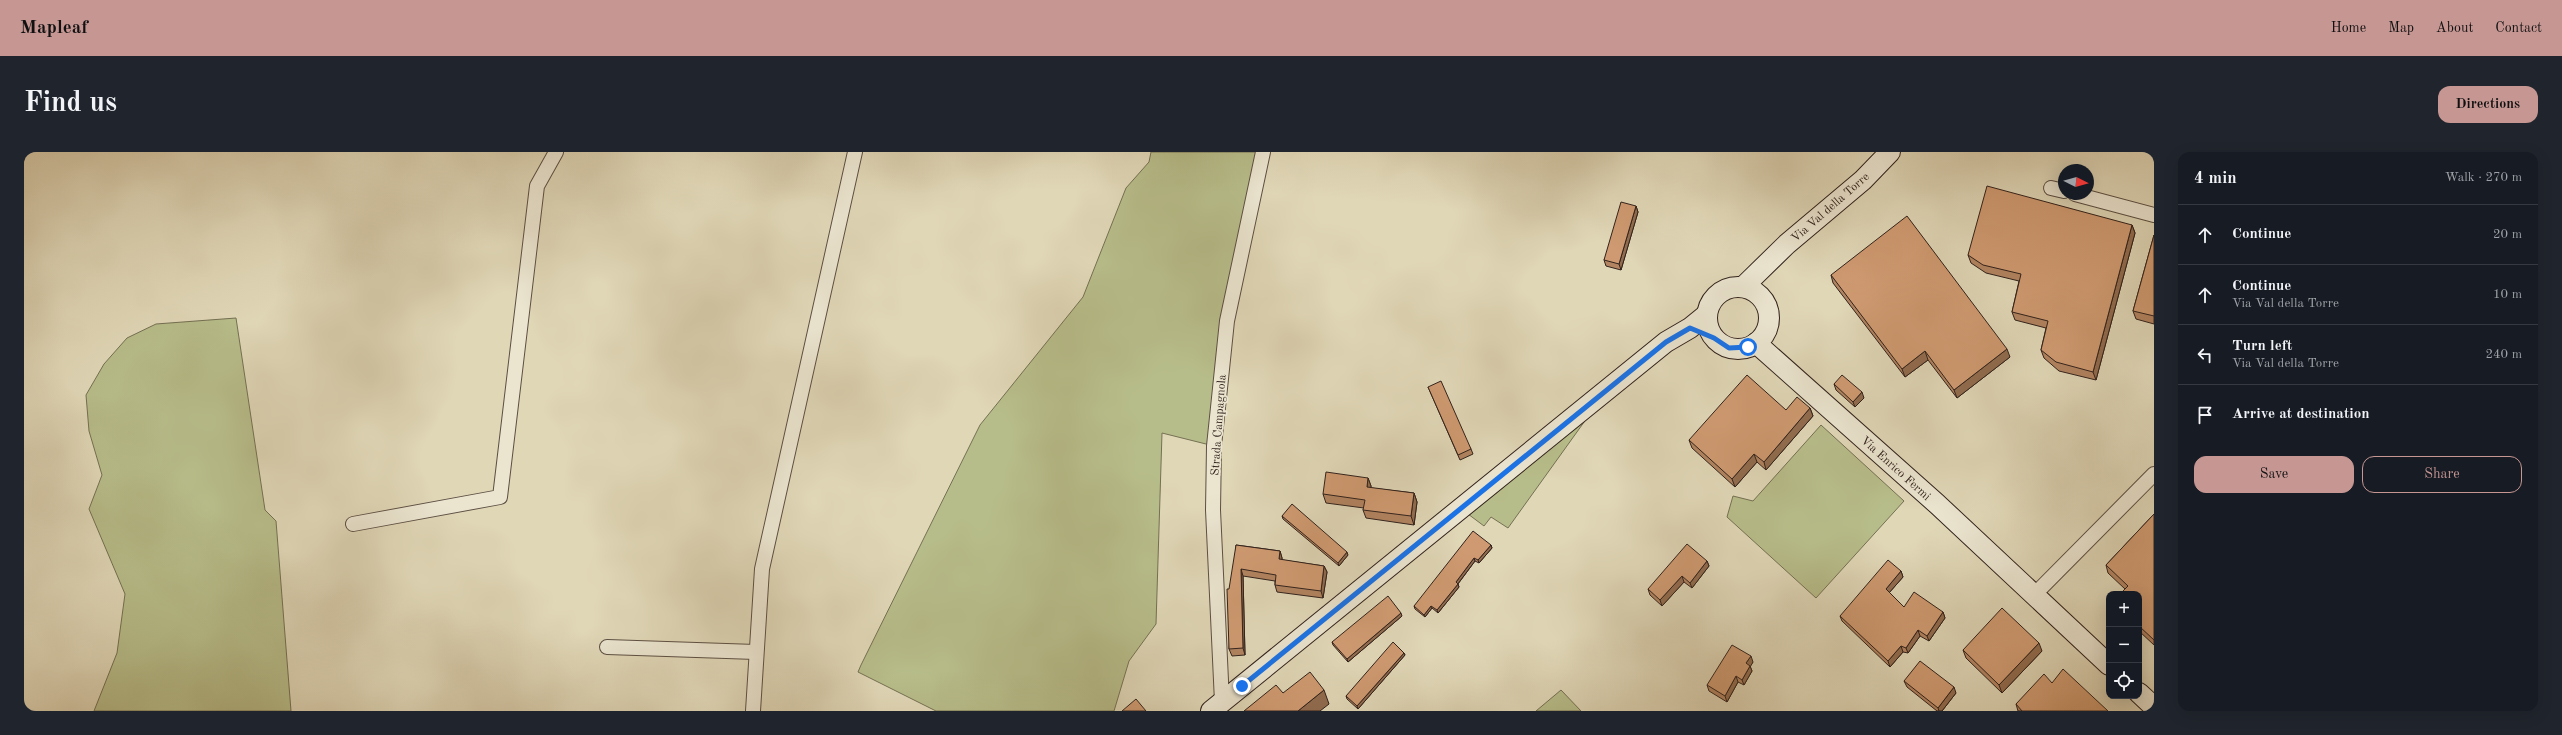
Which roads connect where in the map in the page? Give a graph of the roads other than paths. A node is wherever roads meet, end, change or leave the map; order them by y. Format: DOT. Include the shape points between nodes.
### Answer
graph roads {
  1 [pos="556,152"];
  2 [pos="854,152"];
  3 [pos="1263,152"];
  4 [pos="1890,152"];
  5 [pos="2094,199"];
  6 [pos="2154,215"];
  7 [pos="1769,262"];
  8 [pos="1743,287"];
  9 [pos="1764,301"];
  10 [pos="1706,315"];
  11 [pos="1690,328"];
  12 [pos="1714,338"];
  13 [pos="1756,343"];
  14 [pos="2154,474"];
  15 [pos="353,524"];
  16 [pos="2034,595"];
  17 [pos="607,647"];
  18 [pos="756,652"];
  19 [pos="2107,663"];
  20 [pos="2142,696"];
  21 [pos="1216,707"];
  22 [pos="2154,708"];
  23 [pos="753,711"];
  1 -- 15 [label="street" via="537,186 500,497"];
  2 -- 18 [label="street" via="770,522 762,569"];
  3 -- 21 [label="street, Strada Campagnola" via="1227,321 1214,446"];
  4 -- 7 [label="street, Via Val della Torre"];
  5 -- 6 [label="street"];
  7 -- 8 [label="street, Via Val della Torre"];
  7 -- 9 [label="street"];
  8 -- 9 [label="street"];
  8 -- 10 [label="street" via="1723,290 1715,296"];
  9 -- 13 [label="street" via="1769,319 1763,336"];
  10 -- 11 [label="street"];
  10 -- 12 [label="street" via="1709,331"];
  11 -- 12 [label="street"];
  11 -- 21 [label="street" via="1666,342"];
  12 -- 13 [label="street" via="1729,348 1748,347"];
  13 -- 16 [label="street, Via Enrico Fermi" via="1937,504"];
  14 -- 16 [label="street"];
  16 -- 19 [label="street, Via Enrico Fermi"];
  17 -- 18 [label="street"];
  18 -- 23 [label="street"];
  20 -- 22 [label="street"];
}
